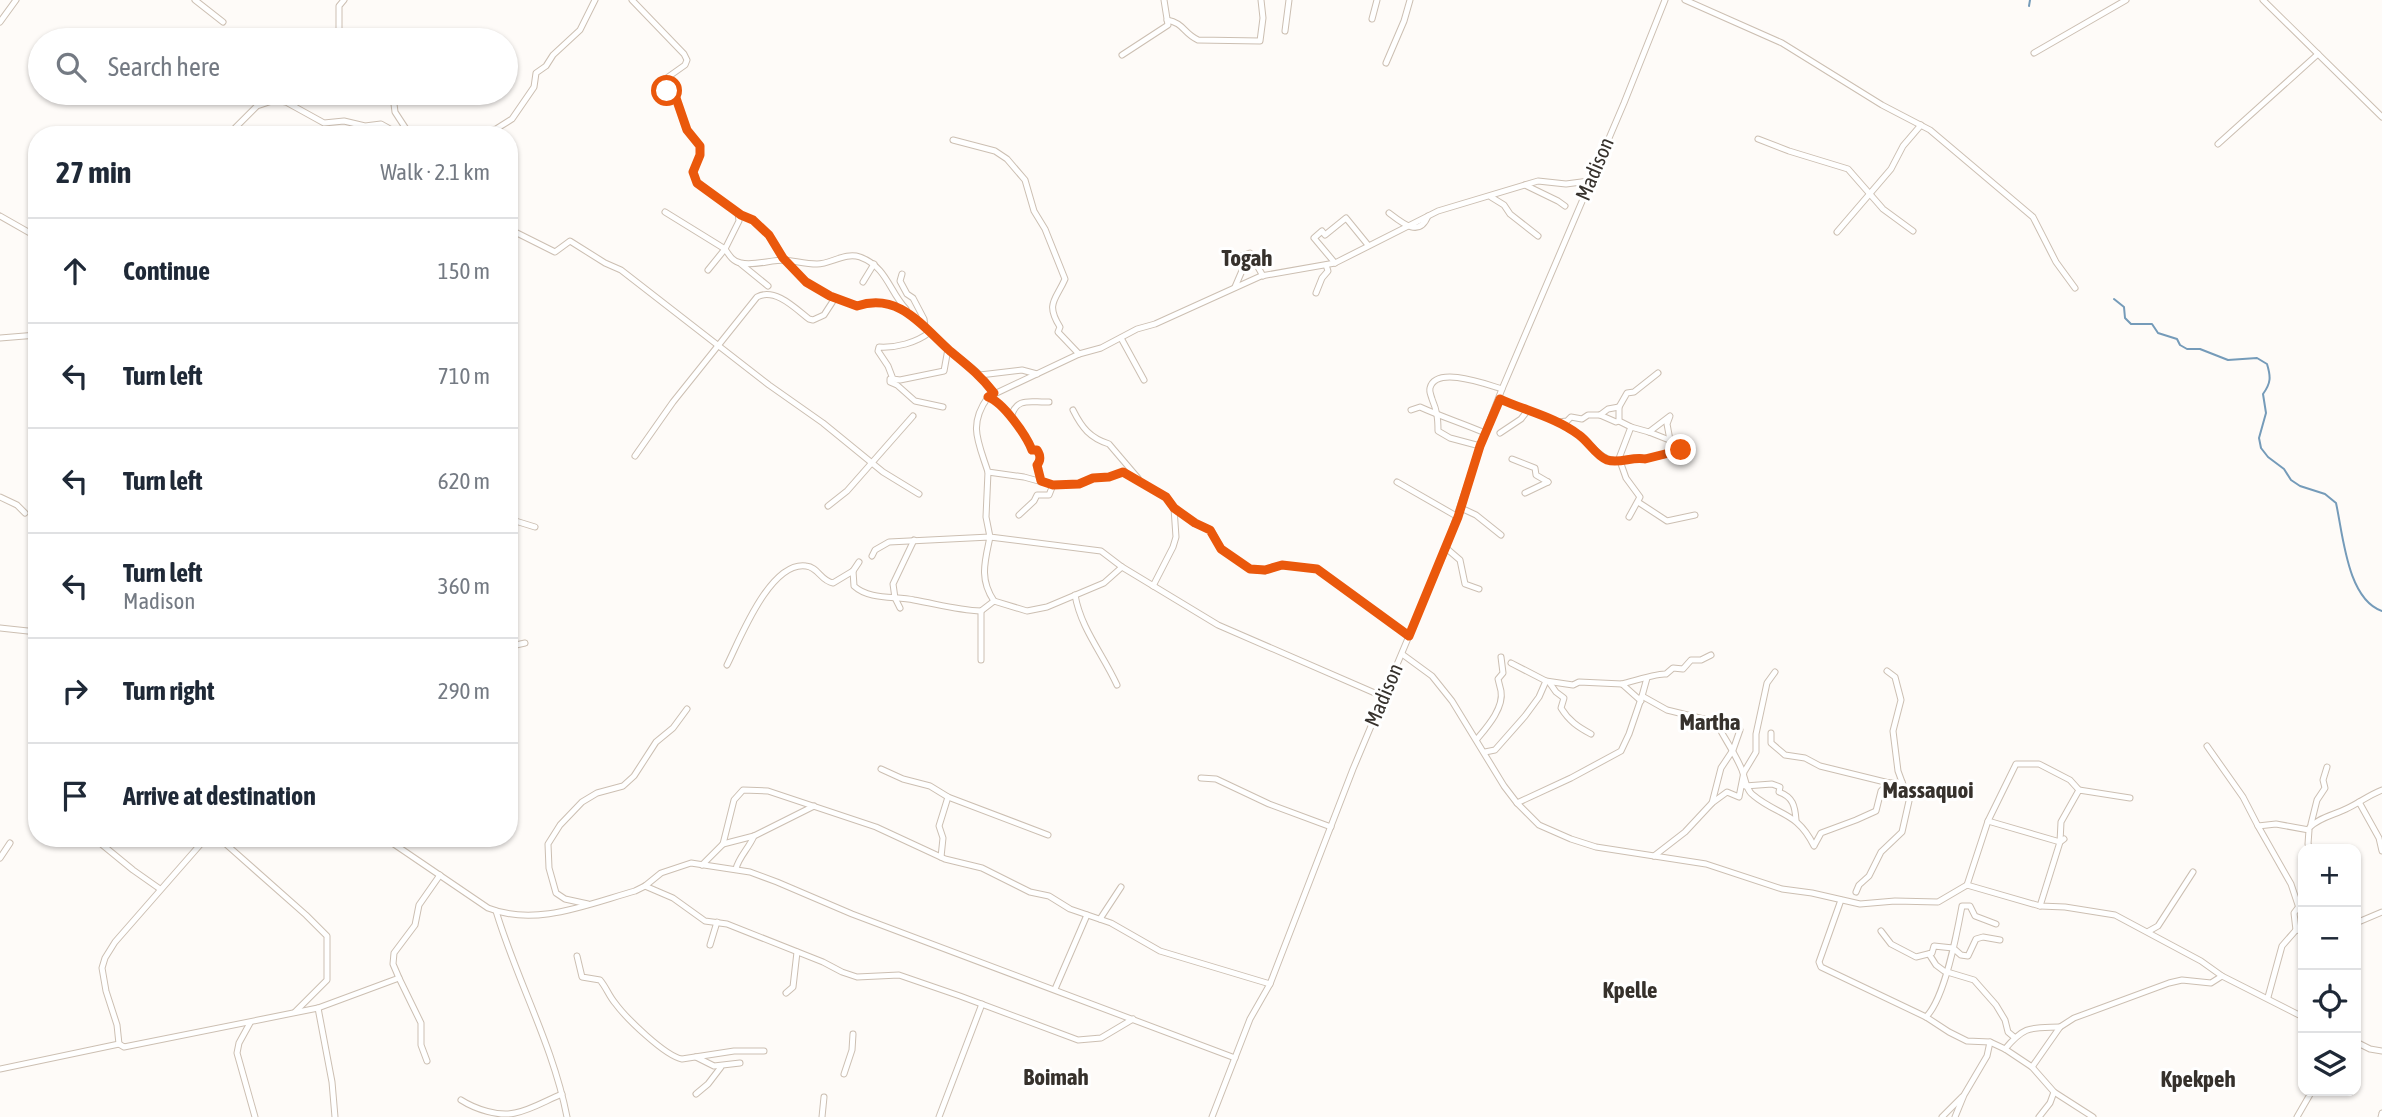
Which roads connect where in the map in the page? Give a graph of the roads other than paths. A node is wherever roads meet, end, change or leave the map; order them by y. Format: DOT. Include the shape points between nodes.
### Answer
graph roads {
  1 [pos="16,0"];
  2 [pos="195,0"];
  3 [pos="345,0"];
  4 [pos="595,0"];
  5 [pos="632,0"];
  6 [pos="1164,0"];
  7 [pos="1261,0"];
  8 [pos="1289,0"];
  9 [pos="1377,0"];
  10 [pos="1409,0"];
  11 [pos="1665,0"];
  12 [pos="1685,0"];
  13 [pos="2126,0"];
  14 [pos="2263,0"];
  15 [pos="1372,19"];
  16 [pos="1167,20"];
  17 [pos="0,22"];
  18 [pos="223,22"];
  19 [pos="340,28"];
  20 [pos="1285,31"];
  21 [pos="2034,53"];
  22 [pos="2318,54"];
  23 [pos="1122,55"];
  24 [pos="1385,63"];
  25 [pos="260,105"];
  26 [pos="291,105"];
  27 [pos="394,105"];
  28 [pos="2382,117"];
  29 [pos="1921,125"];
  30 [pos="237,126"];
  31 [pos="365,126"];
  32 [pos="365,126"];
  33 [pos="385,126"];
  34 [pos="403,126"];
  35 [pos="501,126"];
  36 [pos="1758,139"];
  37 [pos="953,140"];
  38 [pos="2218,145"];
  39 [pos="1589,181"];
  40 [pos="1525,185"];
  41 [pos="1871,194"];
  42 [pos="1491,197"];
  43 [pos="1565,206"];
  44 [pos="666,212"];
  45 [pos="738,213"];
  46 [pos="1389,213"];
  47 [pos="0,216"];
  48 [pos="1406,227"];
  49 [pos="1913,231"];
  50 [pos="28,232"];
  51 [pos="1837,233"];
  52 [pos="518,234"];
  53 [pos="1538,236"];
  54 [pos="1368,245"];
  55 [pos="725,249"];
  56 [pos="785,260"];
  57 [pos="1335,263"];
  58 [pos="741,264"];
  59 [pos="874,264"];
  60 [pos="1326,265"];
  61 [pos="708,270"];
  62 [pos="902,274"];
  63 [pos="1263,276"];
  64 [pos="863,282"];
  65 [pos="768,286"];
  66 [pos="1235,287"];
  67 [pos="2075,288"];
  68 [pos="1316,293"];
  69 [pos="835,298"];
  70 [pos="908,312"];
  71 [pos="927,330"];
  72 [pos="28,336"];
  73 [pos="0,338"];
  74 [pos="1121,338"];
  75 [pos="718,346"];
  76 [pos="948,349"];
  77 [pos="1079,354"];
  78 [pos="1658,373"];
  79 [pos="1037,374"];
  80 [pos="981,375"];
  81 [pos="893,379"];
  82 [pos="1144,380"];
  83 [pos="1503,389"];
  84 [pos="994,393"];
  85 [pos="988,397"];
  86 [pos="1500,399"];
  87 [pos="1049,402"];
  88 [pos="943,407"];
  89 [pos="1619,407"];
  90 [pos="1073,410"];
  91 [pos="1411,410"];
  92 [pos="1528,410"];
  93 [pos="1600,415"];
  94 [pos="912,416"];
  95 [pos="1011,417"];
  96 [pos="1439,417"];
  97 [pos="1619,421"];
  98 [pos="1556,422"];
  99 [pos="1631,427"];
  100 [pos="1649,432"];
  101 [pos="1485,433"];
  102 [pos="1500,433"];
  103 [pos="1670,440"];
  104 [pos="1480,446"];
  105 [pos="635,456"];
  106 [pos="1512,459"];
  107 [pos="1619,461"];
  108 [pos="871,462"];
  109 [pos="988,472"];
  110 [pos="1041,481"];
  111 [pos="1397,482"];
  112 [pos="1142,483"];
  113 [pos="1053,485"];
  114 [pos="1525,493"];
  115 [pos="919,494"];
  116 [pos="0,497"];
  117 [pos="1638,502"];
  118 [pos="828,506"];
  119 [pos="1174,508"];
  120 [pos="1461,508"];
  121 [pos="25,513"];
  122 [pos="1019,515"];
  123 [pos="1695,515"];
  124 [pos="1458,517"];
  125 [pos="1629,517"];
  126 [pos="518,522"];
  127 [pos="535,527"];
  128 [pos="1501,535"];
  129 [pos="990,537"];
  130 [pos="914,540"];
  131 [pos="1446,548"];
  132 [pos="872,556"];
  133 [pos="859,562"];
  134 [pos="1122,568"];
  135 [pos="853,571"];
  136 [pos="1153,586"];
  137 [pos="1479,589"];
  138 [pos="1075,595"];
  139 [pos="895,598"];
  140 [pos="994,601"];
  141 [pos="900,608"];
  142 [pos="981,611"];
  143 [pos="0,628"];
  144 [pos="28,631"];
  145 [pos="1409,636"];
  146 [pos="525,643"];
  147 [pos="518,645"];
  148 [pos="1402,654"];
  149 [pos="1711,655"];
  150 [pos="1501,657"];
  151 [pos="981,660"];
  152 [pos="1511,663"];
  153 [pos="727,665"];
  154 [pos="1887,671"];
  155 [pos="1775,672"];
  156 [pos="1647,678"];
  157 [pos="1547,681"];
  158 [pos="1622,684"];
  159 [pos="1117,685"];
  160 [pos="1384,696"];
  161 [pos="1642,698"];
  162 [pos="687,709"];
  163 [pos="1740,730"];
  164 [pos="1772,733"];
  165 [pos="1591,734"];
  166 [pos="1477,739"];
  167 [pos="2207,746"];
  168 [pos="1733,750"];
  169 [pos="1485,752"];
  170 [pos="2327,766"];
  171 [pos="881,769"];
  172 [pos="1744,775"];
  173 [pos="1201,778"];
  174 [pos="1902,782"];
  175 [pos="1889,783"];
  176 [pos="1744,785"];
  177 [pos="2078,790"];
  178 [pos="2382,790"];
  179 [pos="948,797"];
  180 [pos="2130,798"];
  181 [pos="2359,802"];
  182 [pos="1517,803"];
  183 [pos="1712,803"];
  184 [pos="814,806"];
  185 [pos="1796,821"];
  186 [pos="1988,821"];
  187 [pos="2258,826"];
  188 [pos="1331,827"];
  189 [pos="2309,828"];
  190 [pos="1048,835"];
  191 [pos="754,836"];
  192 [pos="2062,841"];
  193 [pos="10,842"];
  194 [pos="723,844"];
  195 [pos="2308,844"];
  196 [pos="105,847"];
  197 [pos="198,847"];
  198 [pos="229,847"];
  199 [pos="398,847"];
  200 [pos="2382,851"];
  201 [pos="713,855"];
  202 [pos="941,856"];
  203 [pos="1654,856"];
  204 [pos="0,858"];
  205 [pos="702,865"];
  206 [pos="711,866"];
  207 [pos="736,869"];
  208 [pos="2193,872"];
  209 [pos="440,875"];
  210 [pos="1967,885"];
  211 [pos="645,886"];
  212 [pos="1121,887"];
  213 [pos="160,889"];
  214 [pos="1856,892"];
  215 [pos="1841,900"];
  216 [pos="588,904"];
  217 [pos="2040,906"];
  218 [pos="2299,907"];
  219 [pos="2298,909"];
  220 [pos="496,911"];
  221 [pos="2382,912"];
  222 [pos="1087,915"];
  223 [pos="1100,919"];
  224 [pos="2361,921"];
  225 [pos="716,922"];
  226 [pos="1996,925"];
  227 [pos="2298,925"];
  228 [pos="1881,931"];
  229 [pos="2149,931"];
  230 [pos="2298,933"];
  231 [pos="2000,940"];
  232 [pos="710,945"];
  233 [pos="1954,948"];
  234 [pos="797,952"];
  235 [pos="1928,954"];
  236 [pos="576,956"];
  237 [pos="1946,972"];
  238 [pos="2222,976"];
  239 [pos="399,978"];
  240 [pos="1270,984"];
  241 [pos="1055,989"];
  242 [pos="786,993"];
  243 [pos="2268,997"];
  244 [pos="982,1004"];
  245 [pos="318,1008"];
  246 [pos="295,1012"];
  247 [pos="2298,1014"];
  248 [pos="1926,1017"];
  249 [pos="1134,1019"];
  250 [pos="250,1023"];
  251 [pos="2060,1027"];
  252 [pos="853,1034"];
  253 [pos="2014,1037"];
  254 [pos="1990,1042"];
  255 [pos="119,1044"];
  256 [pos="2361,1044"];
  257 [pos="2005,1049"];
  258 [pos="764,1051"];
  259 [pos="2382,1051"];
  260 [pos="695,1057"];
  261 [pos="1235,1058"];
  262 [pos="427,1061"];
  263 [pos="740,1063"];
  264 [pos="721,1066"];
  265 [pos="2032,1067"];
  266 [pos="0,1069"];
  267 [pos="844,1074"];
  268 [pos="2054,1092"];
  269 [pos="562,1094"];
  270 [pos="696,1094"];
  271 [pos="1964,1095"];
  272 [pos="2309,1096"];
  273 [pos="824,1097"];
  274 [pos="461,1100"];
  275 [pos="255,1117"];
  276 [pos="335,1117"];
  277 [pos="567,1117"];
  278 [pos="822,1117"];
  279 [pos="939,1117"];
  280 [pos="1212,1117"];
  281 [pos="1942,1117"];
  282 [pos="1955,1117"];
  283 [pos="2039,1117"];
  284 [pos="2093,1117"];
  285 [pos="2297,1117"];
  1 -- 17 [label="street"];
  2 -- 18 [label="street"];
  3 -- 19 [label="street" via="339,6"];
  4 -- 35 [label="street" via="580,30 536,73 534,87 512,119"];
  5 -- 45 [label="street" via="687,60 661,82 676,98 687,130 700,146 694,178"];
  6 -- 16 [label="street"];
  7 -- 16 [label="street" via="1260,41 1198,40 1177,22"];
  8 -- 20 [label="street"];
  9 -- 15 [label="street"];
  10 -- 24 [label="street" via="1405,21"];
  11 -- 39 [label="street, Madison"];
  12 -- 29 [label="street" via="1782,43"];
  13 -- 21 [label="street"];
  14 -- 22 [label="street"];
  16 -- 23 [label="street" via="1168,25"];
  22 -- 28 [label="street"];
  22 -- 38 [label="street"];
  25 -- 30 [label="street"];
  26 -- 32 [label="street" via="324,123"];
  27 -- 34 [label="street"];
  29 -- 41 [label="street"];
  29 -- 67 [label="street" via="2034,218"];
  31 -- 33 [label="street"];
  36 -- 41 [label="street" via="1848,169"];
  37 -- 77 [label="street" via="995,151 1025,180 1065,279 1052,305 1058,332"];
  39 -- 40 [label="street"];
  39 -- 83 [label="street, Madison"];
  40 -- 42 [label="street"];
  40 -- 43 [label="street"];
  41 -- 49 [label="street"];
  41 -- 51 [label="street"];
  42 -- 48 [label="street" via="1438,211"];
  42 -- 53 [label="street"];
  44 -- 55 [label="street"];
  45 -- 55 [label="street" via="739,221"];
  45 -- 56 [label="street" via="769,235"];
  46 -- 48 [label="street"];
  47 -- 50 [label="street"];
  48 -- 54 [label="street"];
  52 -- 75 [label="street" via="555,252 570,241 621,270"];
  54 -- 57 [label="street"];
  54 -- 57 [label="street" via="1346,218 1325,235 1322,231 1314,238"];
  55 -- 58 [label="street"];
  55 -- 61 [label="street"];
  56 -- 58 [label="street"];
  56 -- 59 [label="street" via="819,264 857,256"];
  56 -- 69 [label="street" via="806,282"];
  57 -- 60 [label="street"];
  58 -- 65 [label="street"];
  59 -- 64 [label="street"];
  59 -- 70 [label="street"];
  60 -- 63 [label="street"];
  60 -- 68 [label="street" via="1328,271"];
  62 -- 71 [label="street" via="900,281"];
  63 -- 66 [label="street"];
  63 -- 66 [label="street" via="1250,253 1239,257 1244,266"];
  66 -- 74 [label="street"];
  69 -- 70 [label="street" via="857,306 883,303"];
  69 -- 75 [label="street" via="824,315 814,320 786,301 761,295"];
  70 -- 71 [label="street"];
  71 -- 76 [label="street"];
  71 -- 81 [label="street" via="912,343 879,347"];
  72 -- 73 [label="street"];
  74 -- 77 [label="street"];
  74 -- 82 [label="street"];
  75 -- 105 [label="street"];
  75 -- 108 [label="street"];
  76 -- 80 [label="street"];
  76 -- 81 [label="street" via="944,371"];
  77 -- 79 [label="street"];
  78 -- 89 [label="street" via="1627,393"];
  79 -- 80 [label="street" via="1022,370"];
  79 -- 84 [label="street"];
  80 -- 84 [label="street"];
  81 -- 88 [label="street" via="890,382 915,401"];
  83 -- 86 [label="street, Madison"];
  83 -- 96 [label="street" via="1466,378 1439,378 1430,392"];
  84 -- 85 [label="street"];
  85 -- 95 [label="street" via="997,400"];
  85 -- 109 [label="street" via="975,426"];
  86 -- 92 [label="street"];
  86 -- 101 [label="street, Madison"];
  87 -- 95 [label="street" via="1020,403"];
  89 -- 93 [label="street"];
  89 -- 97 [label="street"];
  90 -- 112 [label="street" via="1082,428 1109,444"];
  91 -- 96 [label="street" via="1420,407"];
  92 -- 98 [label="street"];
  92 -- 102 [label="street"];
  93 -- 97 [label="street"];
  93 -- 98 [label="street"];
  94 -- 108 [label="street"];
  95 -- 110 [label="street" via="1040,455"];
  96 -- 101 [label="street"];
  96 -- 104 [label="street" via="1440,433"];
  97 -- 99 [label="street"];
  98 -- 107 [label="street" via="1579,434 1605,460"];
  99 -- 100 [label="street"];
  99 -- 107 [label="street"];
  100 -- 103 [label="street"];
  100 -- 103 [label="street" via="1670,416"];
  101 -- 104 [label="street, Madison"];
  103 -- 107 [label="street" via="1692,449"];
  104 -- 120 [label="street, Madison"];
  106 -- 114 [label="street" via="1531,465 1536,475 1548,482"];
  107 -- 117 [label="street" via="1640,496"];
  108 -- 115 [label="street"];
  108 -- 118 [label="street"];
  109 -- 110 [label="street"];
  109 -- 129 [label="street"];
  110 -- 113 [label="street"];
  111 -- 124 [label="street"];
  112 -- 113 [label="street" via="1123,472 1079,484"];
  112 -- 119 [label="street" via="1166,497"];
  113 -- 122 [label="street" via="1049,495 1037,495"];
  116 -- 121 [label="street"];
  117 -- 123 [label="street" via="1667,521"];
  117 -- 125 [label="street"];
  119 -- 136 [label="street" via="1176,537"];
  119 -- 145 [label="street" via="1210,530 1221,549 1250,569 1282,565 1317,569"];
  120 -- 124 [label="street, Madison"];
  120 -- 128 [label="street"];
  124 -- 131 [label="street, Madison"];
  126 -- 127 [label="street"];
  129 -- 130 [label="street"];
  129 -- 134 [label="street" via="1101,551"];
  129 -- 140 [label="street" via="983,576"];
  130 -- 132 [label="street" via="889,542"];
  130 -- 139 [label="street" via="892,584"];
  131 -- 137 [label="street" via="1460,560 1465,584"];
  131 -- 145 [label="street, Madison"];
  133 -- 135 [label="street"];
  134 -- 136 [label="street"];
  134 -- 138 [label="street" via="1104,583"];
  135 -- 139 [label="street" via="858,590"];
  135 -- 153 [label="street" via="833,583 804,565 788,569 768,589"];
  136 -- 160 [label="street" via="1218,625"];
  138 -- 140 [label="street" via="1027,611"];
  138 -- 159 [label="street" via="1079,616"];
  139 -- 141 [label="street"];
  139 -- 142 [label="street"];
  140 -- 142 [label="street"];
  142 -- 151 [label="street"];
  143 -- 144 [label="street"];
  145 -- 148 [label="street, Madison"];
  146 -- 147 [label="street"];
  148 -- 160 [label="street, Madison"];
  148 -- 166 [label="street" via="1432,676"];
  149 -- 156 [label="street" via="1691,660 1683,669"];
  150 -- 166 [label="street" via="1500,703"];
  152 -- 157 [label="street"];
  154 -- 174 [label="street" via="1895,677 1902,700 1893,731"];
  155 -- 172 [label="street" via="1767,683 1756,752"];
  156 -- 158 [label="street"];
  156 -- 161 [label="street"];
  157 -- 158 [label="street"];
  157 -- 165 [label="street" via="1564,698 1561,708 1567,717"];
  157 -- 169 [label="street" via="1525,716 1494,750"];
  158 -- 161 [label="street"];
  160 -- 188 [label="street, Madison"];
  161 -- 168 [label="street" via="1716,722"];
  161 -- 182 [label="street" via="1621,751"];
  162 -- 216 [label="street" via="656,742 634,776 623,786 582,802 548,844 556,893"];
  163 -- 168 [label="street"];
  164 -- 175 [label="street" via="1771,743 1785,755"];
  166 -- 169 [label="street"];
  167 -- 187 [label="street"];
  168 -- 172 [label="street"];
  168 -- 183 [label="street" via="1721,768"];
  169 -- 182 [label="street"];
  170 -- 189 [label="street" via="2325,788"];
  171 -- 179 [label="street"];
  172 -- 176 [label="street"];
  173 -- 188 [label="street" via="1216,779"];
  174 -- 175 [label="street"];
  174 -- 214 [label="street" via="1909,801 1902,832 1881,852"];
  175 -- 185 [label="street" via="1881,791 1876,811 1821,833 1814,846"];
  176 -- 183 [label="street" via="1740,797 1727,792"];
  176 -- 185 [label="street" via="1761,802"];
  176 -- 185 [label="street" via="1780,787 1779,792 1787,794 1796,807"];
  177 -- 180 [label="street"];
  177 -- 186 [label="street" via="2070,780 2039,764 2016,765"];
  177 -- 192 [label="street" via="2060,822"];
  178 -- 181 [label="street"];
  179 -- 190 [label="street"];
  179 -- 202 [label="street" via="939,826"];
  181 -- 189 [label="street"];
  181 -- 200 [label="street"];
  182 -- 203 [label="street" via="1539,825 1571,839"];
  183 -- 203 [label="street"];
  184 -- 191 [label="street"];
  184 -- 194 [label="street" via="768,791 743,790 734,800"];
  184 -- 202 [label="street"];
  186 -- 192 [label="street"];
  186 -- 210 [label="street"];
  187 -- 189 [label="street"];
  187 -- 218 [label="street"];
  188 -- 240 [label="street, Madison"];
  189 -- 195 [label="street"];
  191 -- 194 [label="street"];
  191 -- 207 [label="street"];
  192 -- 217 [label="street"];
  193 -- 204 [label="street"];
  194 -- 201 [label="street"];
  196 -- 213 [label="street"];
  197 -- 213 [label="street"];
  198 -- 246 [label="street" via="327,936 327,980"];
  199 -- 209 [label="street"];
  201 -- 205 [label="street"];
  201 -- 206 [label="street"];
  202 -- 222 [label="street" via="982,868"];
  203 -- 215 [label="street" via="1706,864 1782,889"];
  205 -- 206 [label="street"];
  205 -- 211 [label="street" via="681,865"];
  206 -- 207 [label="street"];
  207 -- 241 [label="street"];
  208 -- 229 [label="street" via="2158,926"];
  209 -- 220 [label="street"];
  209 -- 239 [label="street" via="419,905 415,925 394,953"];
  210 -- 215 [label="street" via="1938,902 1860,904"];
  210 -- 217 [label="street"];
  211 -- 216 [label="street"];
  211 -- 225 [label="street" via="673,898 705,921"];
  212 -- 223 [label="street"];
  213 -- 255 [label="street" via="115,942 102,968"];
  215 -- 248 [label="street" via="1821,967"];
  216 -- 220 [label="street" via="548,915"];
  217 -- 229 [label="street" via="2115,915"];
  219 -- 227 [label="street" via="2294,913"];
  220 -- 269 [label="street"];
  221 -- 224 [label="street"];
  222 -- 223 [label="street"];
  222 -- 241 [label="street"];
  223 -- 240 [label="street" via="1160,951"];
  225 -- 232 [label="street"];
  225 -- 234 [label="street"];
  226 -- 233 [label="street" via="1976,916 1970,906 1962,906"];
  228 -- 235 [label="street" via="1891,944 1910,955"];
  229 -- 238 [label="street"];
  230 -- 243 [label="street" via="2283,946"];
  231 -- 233 [label="street" via="1976,939 1968,956"];
  233 -- 235 [label="street" via="1934,946"];
  233 -- 237 [label="street"];
  234 -- 242 [label="street" via="793,987"];
  234 -- 244 [label="street" via="857,976 899,975"];
  235 -- 237 [label="street"];
  236 -- 260 [label="street" via="582,977 600,979 621,1011 660,1047 676,1058"];
  237 -- 248 [label="street"];
  237 -- 253 [label="street" via="1974,980"];
  238 -- 243 [label="street"];
  238 -- 251 [label="street" via="2211,983 2182,981 2146,990"];
  239 -- 245 [label="street"];
  239 -- 262 [label="street" via="421,1023"];
  240 -- 261 [label="street, Madison"];
  241 -- 249 [label="street"];
  243 -- 247 [label="street"];
  244 -- 249 [label="street" via="1078,1040 1101,1038"];
  244 -- 279 [label="street"];
  245 -- 246 [label="street"];
  245 -- 276 [label="street"];
  246 -- 250 [label="street"];
  248 -- 254 [label="street" via="1967,1041"];
  249 -- 261 [label="street"];
  250 -- 255 [label="street" via="124,1047"];
  250 -- 275 [label="street" via="237,1053"];
  251 -- 253 [label="street" via="2027,1028"];
  251 -- 265 [label="street"];
  252 -- 267 [label="street"];
  253 -- 257 [label="street"];
  254 -- 257 [label="street"];
  254 -- 271 [label="street"];
  255 -- 266 [label="street"];
  256 -- 259 [label="street"];
  257 -- 265 [label="street"];
  258 -- 260 [label="street"];
  260 -- 264 [label="street"];
  261 -- 280 [label="street, Madison"];
  263 -- 264 [label="street"];
  264 -- 270 [label="street"];
  265 -- 268 [label="street"];
  268 -- 283 [label="street"];
  268 -- 284 [label="street"];
  269 -- 274 [label="street" via="514,1114 491,1112"];
  269 -- 277 [label="street"];
  271 -- 281 [label="street"];
  271 -- 282 [label="street"];
  272 -- 285 [label="street"];
  273 -- 278 [label="street"];
}
